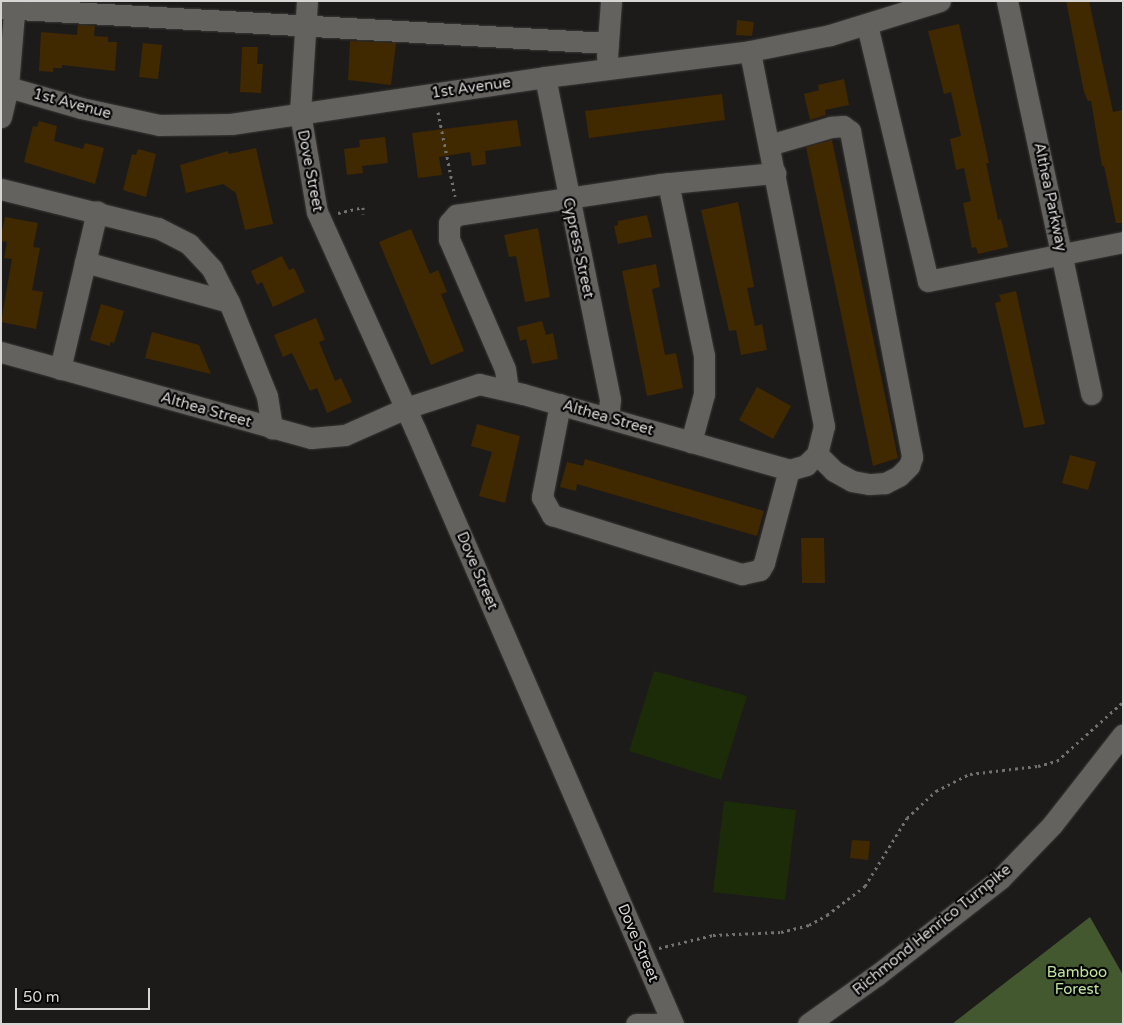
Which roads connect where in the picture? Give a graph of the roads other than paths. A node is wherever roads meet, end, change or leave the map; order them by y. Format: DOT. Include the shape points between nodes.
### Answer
graph roads {
  1 [pos="307,1"];
  2 [pos="611,1"];
  3 [pos="940,1"];
  4 [pos="1007,1"];
  5 [pos="10,6"];
  6 [pos="908,7"];
  7 [pos="867,25"];
  8 [pos="305,26"];
  9 [pos="608,43"];
  10 [pos="750,51"];
  11 [pos="607,70"];
  12 [pos="546,77"];
  13 [pos="5,85"];
  14 [pos="300,113"];
  15 [pos="1,117"];
  16 [pos="769,144"];
  17 [pos="775,173"];
  18 [pos="668,183"];
  19 [pos="1,189"];
  20 [pos="568,198"];
  21 [pos="97,211"];
  22 [pos="1123,242"];
  23 [pos="1063,255"];
  24 [pos="85,262"];
  25 [pos="229,302"];
  26 [pos="1,352"];
  27 [pos="60,369"];
  28 [pos="508,390"];
  29 [pos="1091,394"];
  30 [pos="560,404"];
  31 [pos="406,408"];
  32 [pos="608,418"];
  33 [pos="272,429"];
  34 [pos="691,442"];
  35 [pos="817,454"];
  36 [pos="789,470"];
  37 [pos="1123,734"];
  38 [pos="636,1024"];
  39 [pos="658,1024"];
  40 [pos="673,1024"];
  41 [pos="808,1024"];
  1 -- 8 [label="street, Dove Street"];
  2 -- 9 [label="street"];
  3 -- 6 [label="street, 1st Avenue"];
  4 -- 23 [label="street, Althea Parkway"];
  5 -- 8 [label="street"];
  5 -- 13 [label="street"];
  6 -- 7 [label="street, 1st Avenue"];
  7 -- 10 [label="street, 1st Avenue"];
  7 -- 23 [label="street" via="928,281"];
  8 -- 9 [label="street"];
  8 -- 14 [label="street, Dove Street"];
  9 -- 11 [label="street"];
  10 -- 11 [label="street, 1st Avenue"];
  10 -- 16 [label="street"];
  11 -- 12 [label="street, 1st Avenue"];
  12 -- 14 [label="street, 1st Avenue"];
  12 -- 20 [label="street, Cypress Street"];
  13 -- 14 [label="street, 1st Avenue" via="81,108 159,125 231,124"];
  13 -- 15 [label="street"];
  14 -- 31 [label="street, Dove Street" via="319,218"];
  16 -- 17 [label="street"];
  16 -- 35 [label="street" via="830,127 843,126 850,131 912,456 909,466 899,476 885,483 869,484 852,481 834,471"];
  17 -- 18 [label="street"];
  17 -- 35 [label="street" via="824,426 824,439"];
  18 -- 20 [label="street"];
  18 -- 34 [label="street" via="704,355 704,394"];
  19 -- 21 [label="street"];
  20 -- 28 [label="street" via="459,214 448,223 449,239 505,368"];
  20 -- 32 [label="street, Cypress Street" via="610,400"];
  21 -- 24 [label="street"];
  21 -- 25 [label="street" via="158,228 189,244 212,269"];
  22 -- 23 [label="street"];
  23 -- 29 [label="street, Althea Parkway"];
  24 -- 25 [label="street"];
  24 -- 27 [label="street"];
  25 -- 33 [label="street" via="267,396"];
  26 -- 27 [label="street, Althea Street"];
  27 -- 33 [label="street, Althea Street"];
  28 -- 30 [label="street, Althea Street"];
  28 -- 31 [label="street, Althea Street" via="479,384"];
  30 -- 32 [label="street, Althea Street"];
  30 -- 36 [label="street" via="542,497 552,515 742,574 760,570 764,563"];
  31 -- 33 [label="street, Althea Street" via="345,435 310,438"];
  31 -- 40 [label="street, Dove Street"];
  32 -- 34 [label="street, Althea Street"];
  34 -- 36 [label="street, Althea Street"];
  35 -- 36 [label="street" via="806,465"];
  37 -- 41 [label="street, Richmond Henrico Turnpike" via="1052,825 1000,879"];
  38 -- 39 [label="street"];
}
